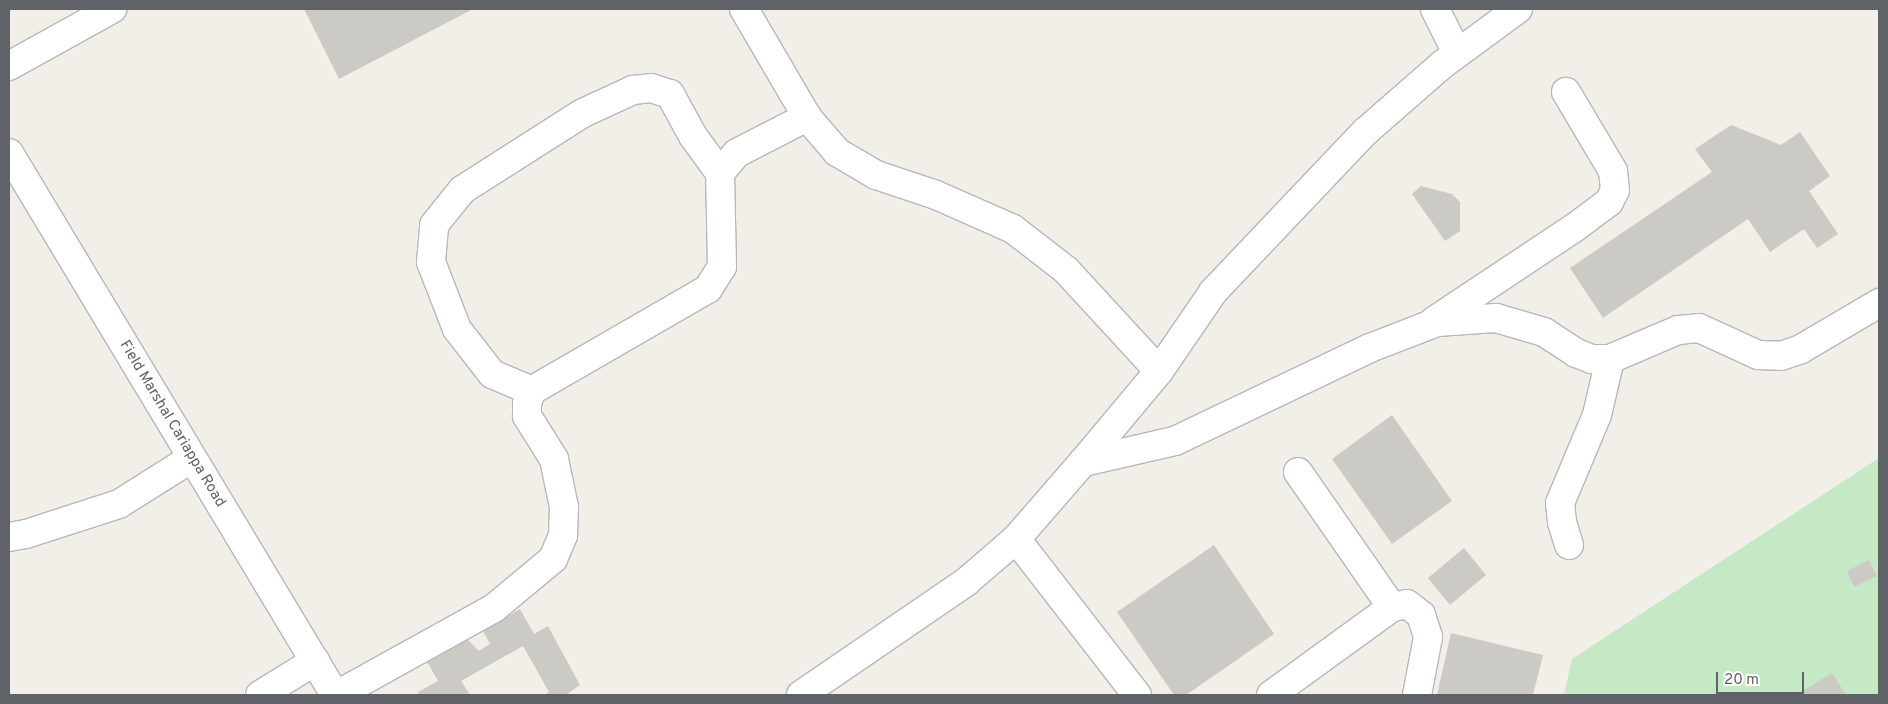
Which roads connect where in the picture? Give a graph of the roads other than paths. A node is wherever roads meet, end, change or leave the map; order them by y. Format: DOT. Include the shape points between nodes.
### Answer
graph roads {
  1 [pos="112,9"];
  2 [pos="744,9"];
  3 [pos="1435,9"];
  4 [pos="1518,9"];
  5 [pos="1457,54"];
  6 [pos="9,66"];
  7 [pos="1566,92"];
  8 [pos="807,117"];
  9 [pos="9,153"];
  10 [pos="720,173"];
  11 [pos="1879,303"];
  12 [pos="1426,326"];
  13 [pos="1610,359"];
  14 [pos="1159,371"];
  15 [pos="532,391"];
  16 [pos="192,458"];
  17 [pos="1083,462"];
  18 [pos="1298,472"];
  19 [pos="9,537"];
  20 [pos="1016,539"];
  21 [pos="1569,545"];
  22 [pos="1392,607"];
  23 [pos="315,660"];
  24 [pos="260,695"];
  25 [pos="336,695"];
  26 [pos="801,695"];
  27 [pos="1137,695"];
  28 [pos="1270,695"];
  29 [pos="1417,695"];
  1 -- 6 [label="street"];
  2 -- 8 [label="street"];
  3 -- 5 [label="street"];
  4 -- 5 [label="street"];
  5 -- 14 [label="street" via="1365,132 1213,292"];
  7 -- 12 [label="street" via="1613,171 1615,190 1609,202"];
  8 -- 10 [label="street" via="737,153"];
  8 -- 14 [label="street" via="837,152 876,175 936,195 1013,229 1066,270"];
  9 -- 16 [label="street, Field Marshal Cariappa Road"];
  10 -- 15 [label="street" via="722,267 708,289"];
  10 -- 15 [label="street" via="693,136 670,94 651,88 634,90 583,113 462,190 434,225 431,262 457,329 492,374"];
  11 -- 13 [label="street" via="1801,349 1781,356 1758,355 1699,328 1678,330"];
  12 -- 13 [label="street" via="1437,322 1496,318 1544,332 1576,353 1592,359"];
  12 -- 17 [label="street" via="1370,348 1174,441"];
  13 -- 21 [label="street" via="1597,415 1560,503"];
  14 -- 17 [label="street"];
  15 -- 25 [label="street" via="527,416 554,459 564,507 563,535 553,559 494,608"];
  16 -- 19 [label="street" via="119,504"];
  16 -- 23 [label="street, Field Marshal Cariappa Road"];
  17 -- 20 [label="street"];
  18 -- 22 [label="street"];
  20 -- 26 [label="street" via="966,582"];
  20 -- 27 [label="street"];
  22 -- 28 [label="street"];
  22 -- 29 [label="street" via="1407,604 1421,615 1428,638"];
  23 -- 24 [label="street"];
  23 -- 25 [label="street, Field Marshal Cariappa Road"];
}
